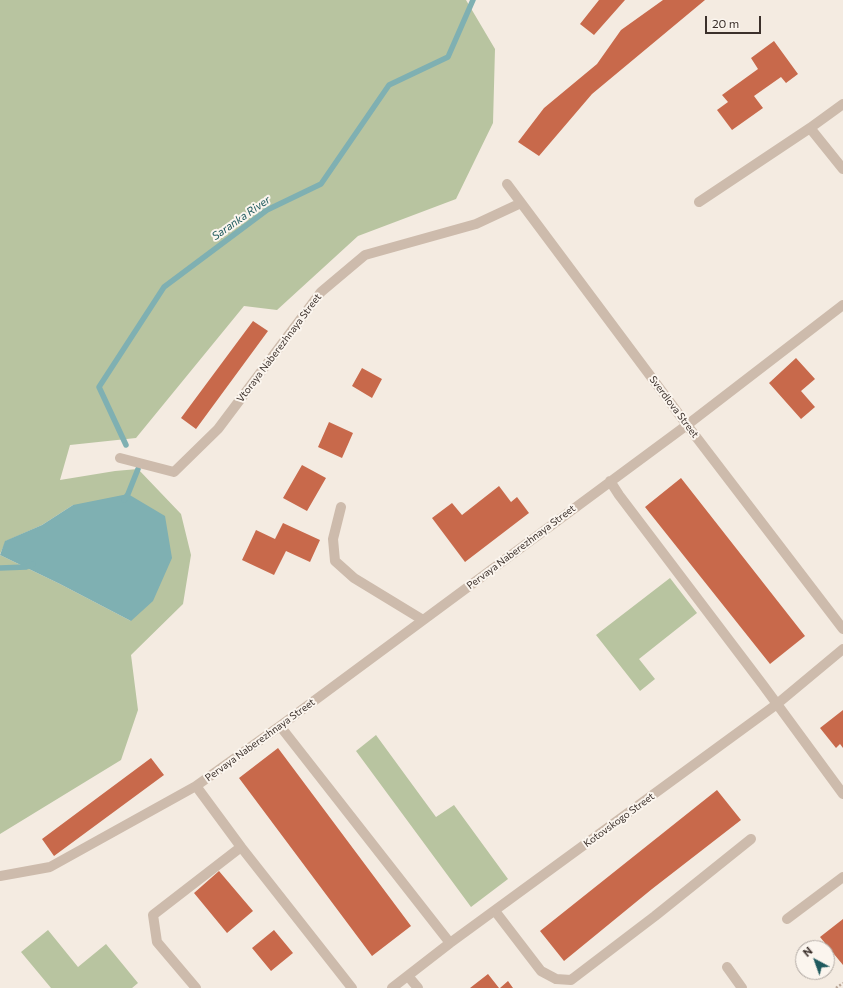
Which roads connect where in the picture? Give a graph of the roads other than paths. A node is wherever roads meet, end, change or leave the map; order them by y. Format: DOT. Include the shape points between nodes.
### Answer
graph roads {
  1 [pos="843,104"];
  2 [pos="810,128"];
  3 [pos="843,169"];
  4 [pos="507,184"];
  5 [pos="699,202"];
  6 [pos="521,203"];
  7 [pos="843,305"];
  8 [pos="687,425"];
  9 [pos="120,458"];
  10 [pos="610,481"];
  11 [pos="341,508"];
  12 [pos="423,620"];
  13 [pos="843,629"];
  14 [pos="843,649"];
  15 [pos="777,704"];
  16 [pos="280,726"];
  17 [pos="196,786"];
  18 [pos="843,794"];
  19 [pos="751,839"];
  20 [pos="241,847"];
  21 [pos="0,876"];
  22 [pos="843,877"];
  23 [pos="495,911"];
  24 [pos="787,919"];
  25 [pos="450,943"];
  26 [pos="727,967"];
  27 [pos="408,976"];
  28 [pos="196,988"];
  29 [pos="352,988"];
  30 [pos="392,988"];
  31 [pos="418,988"];
  32 [pos="742,988"];
  1 -- 2 [label="street"];
  2 -- 3 [label="street"];
  2 -- 5 [label="street"];
  4 -- 6 [label="street, Sverdlova Street"];
  6 -- 8 [label="street, Sverdlova Street"];
  6 -- 9 [label="street, Vtoraya Naberezhnaya Street" via="476,224 365,255 321,292 218,429 174,472"];
  7 -- 8 [label="street, Pervaya Naberezhnaya Street"];
  8 -- 10 [label="street, Pervaya Naberezhnaya Street"];
  8 -- 13 [label="street, Sverdlova Street"];
  10 -- 12 [label="street, Pervaya Naberezhnaya Street"];
  10 -- 15 [label="street"];
  11 -- 12 [label="street" via="332,539 335,561 354,578"];
  12 -- 16 [label="street, Pervaya Naberezhnaya Street"];
  14 -- 15 [label="street, Kotovskogo Street"];
  15 -- 18 [label="street"];
  15 -- 23 [label="street, Kotovskogo Street"];
  16 -- 17 [label="street, Pervaya Naberezhnaya Street"];
  16 -- 25 [label="street"];
  17 -- 20 [label="street"];
  17 -- 21 [label="street, Pervaya Naberezhnaya Street" via="50,867"];
  19 -- 23 [label="street" via="571,980 556,979 541,972"];
  20 -- 28 [label="street" via="153,915 157,942"];
  20 -- 29 [label="street"];
  22 -- 24 [label="street"];
  23 -- 25 [label="street, Kotovskogo Street"];
  25 -- 27 [label="street, Kotovskogo Street"];
  26 -- 32 [label="street"];
  27 -- 30 [label="street, Kotovskogo Street"];
  27 -- 31 [label="street"];
}
